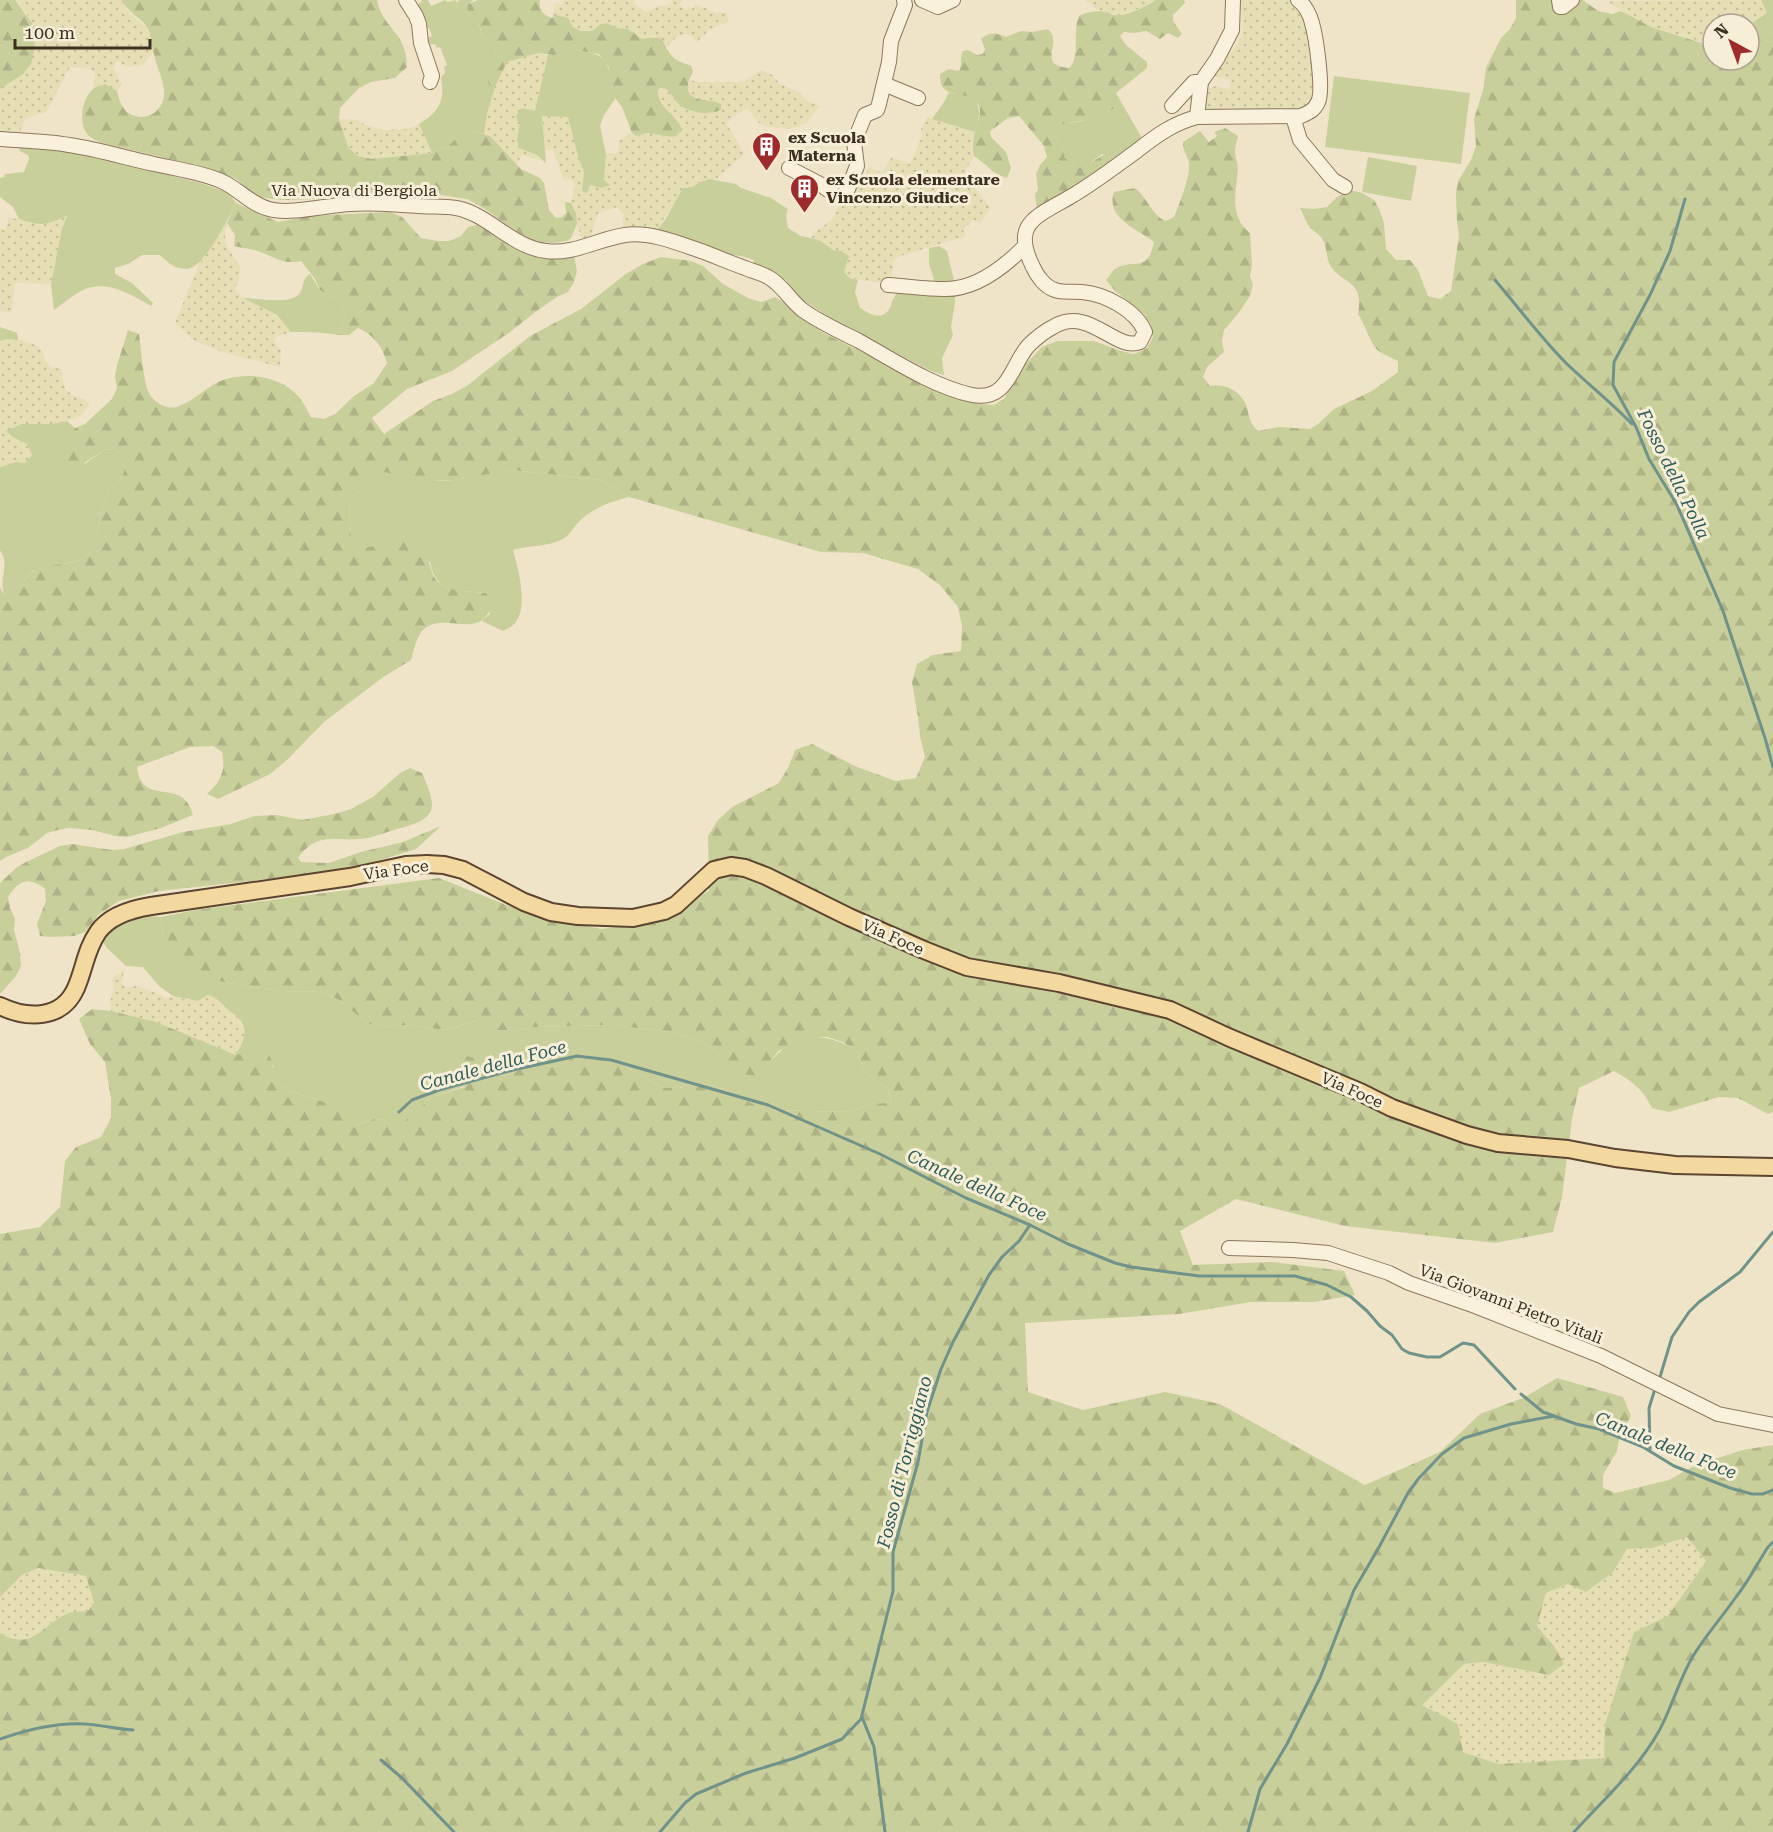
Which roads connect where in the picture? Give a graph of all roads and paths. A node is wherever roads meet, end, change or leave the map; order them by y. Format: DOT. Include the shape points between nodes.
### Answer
graph roads {
  1 [pos="406,0"];
  2 [pos="904,0"];
  3 [pos="922,0"];
  4 [pos="952,0"];
  5 [pos="1233,0"];
  6 [pos="1298,0"];
  7 [pos="1559,0"];
  8 [pos="1572,0"];
  9 [pos="430,82"];
  10 [pos="1201,82"];
  11 [pos="884,84"];
  12 [pos="918,98"];
  13 [pos="1172,105"];
  14 [pos="1197,117"];
  15 [pos="1293,117"];
  16 [pos="0,139"];
  17 [pos="789,168"];
  18 [pos="1345,187"];
  19 [pos="1024,247"];
  20 [pos="888,285"];
  21 [pos="0,1006"];
  22 [pos="1773,1167"];
  23 [pos="1229,1248"];
  24 [pos="1773,1425"];
  1 -- 9 [label="street" via="419,24 432,76"];
  2 -- 11 [label="street" via="891,41"];
  3 -- 4 [label="street" via="938,7"];
  5 -- 10 [label="street" via="1232,30"];
  6 -- 15 [label="street" via="1312,23 1321,94 1308,113"];
  7 -- 8 [label="street" via="1560,7"];
  10 -- 13 [label="street" via="1194,82"];
  10 -- 14 [label="street"];
  11 -- 12 [label="street"];
  11 -- 17 [label="street" via="877,110 865,116 856,136 857,166 843,195 835,195"];
  14 -- 15 [label="street"];
  14 -- 19 [label="street" via="1169,127 1035,218 1026,227"];
  15 -- 18 [label="street" via="1300,140 1333,180"];
  16 -- 19 [label="street, Via Nuova di Bergiola" via="72,145 184,170 223,181 272,210 353,204 459,209 473,213 526,246 546,251 569,251 624,235 659,238 768,277 803,310 917,373 974,395 999,390 1029,344 1060,323 1089,324 1125,344 1140,342 1145,332 1134,315 1107,299 1054,290 1046,285"];
  19 -- 20 [label="street" via="989,276 959,288"];
  21 -- 22 [label="main road, Via Foce" via="19,1014 39,1015 61,1008 76,989 99,931 133,909 426,864 463,870 551,912 633,918 676,905 714,870 730,866 757,872 849,917 967,967 1059,983 1170,1010 1392,1108 1467,1135 1498,1143 1615,1158 1696,1166"];
  23 -- 24 [label="street, Via Giovanni Pietro Vitali" via="1328,1253 1600,1356 1718,1414"];
}
